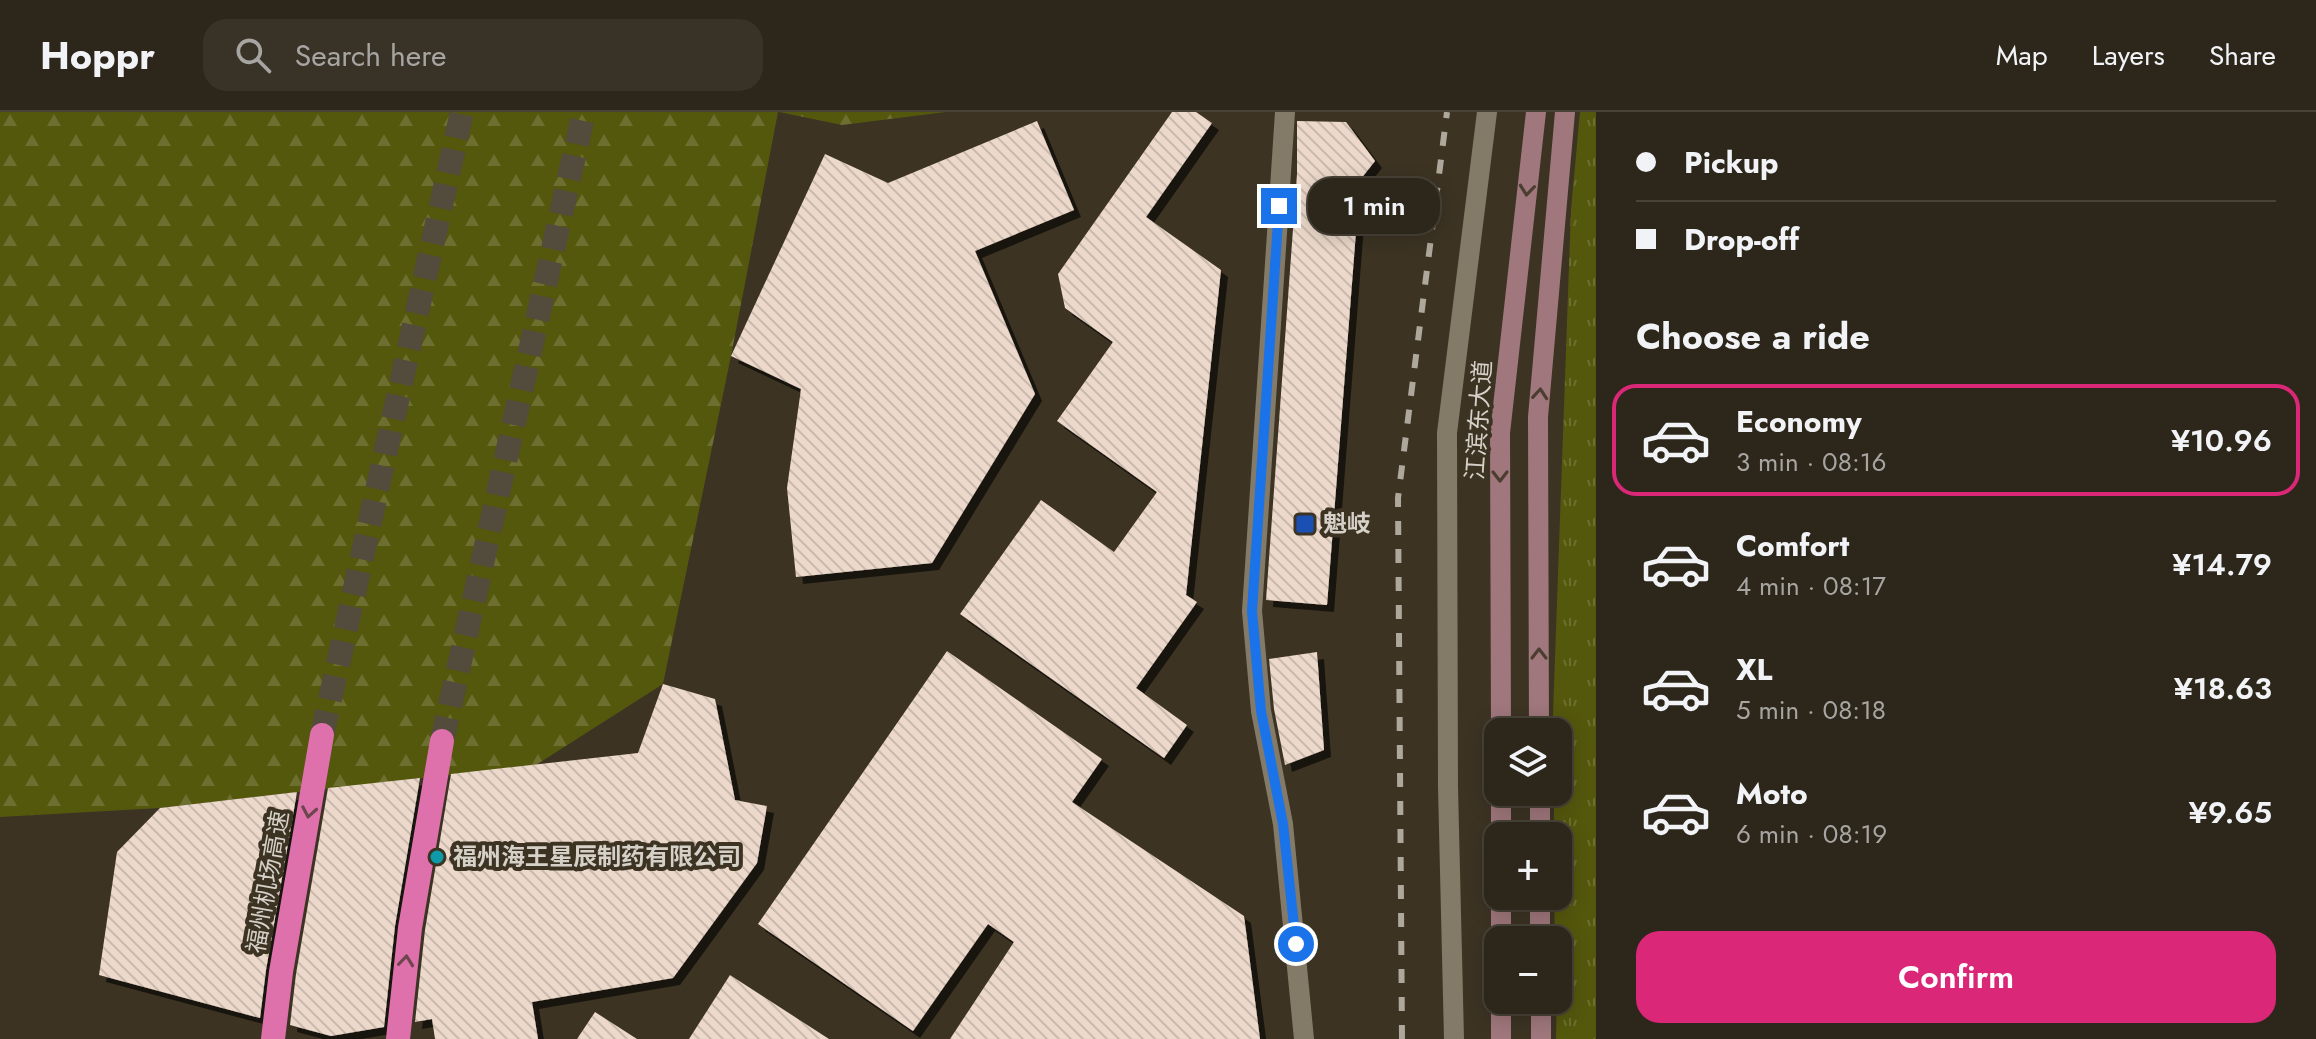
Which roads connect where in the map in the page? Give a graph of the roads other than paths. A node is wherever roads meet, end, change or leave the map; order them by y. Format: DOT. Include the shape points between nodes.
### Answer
graph roads {
  1 [pos="1285,112"];
  2 [pos="1487,112"];
  3 [pos="1536,112"];
  4 [pos="1565,112"];
  5 [pos="1501,718"];
  6 [pos="1539,718"];
  7 [pos="322,735"];
  8 [pos="442,741"];
  9 [pos="1501,1014"];
  10 [pos="1541,1014"];
  11 [pos="273,1039"];
  12 [pos="398,1039"];
  13 [pos="1304,1039"];
  14 [pos="1454,1039"];
  15 [pos="1501,1039"];
  16 [pos="1541,1039"];
  1 -- 13 [label="street" via="1252,611 1261,711 1283,824"];
  2 -- 14 [label="street" via="1447,433"];
  3 -- 5 [label="main road, 江滨东大道, one-way" via="1500,433"];
  6 -- 4 [label="main road, one-way" via="1538,417"];
  7 -- 11 [label="highway, 福州机场高速, one-way"];
  12 -- 8 [label="highway, one-way" via="410,928"];
  9 -- 15 [label="main road"];
  10 -- 16 [label="main road"];
}
